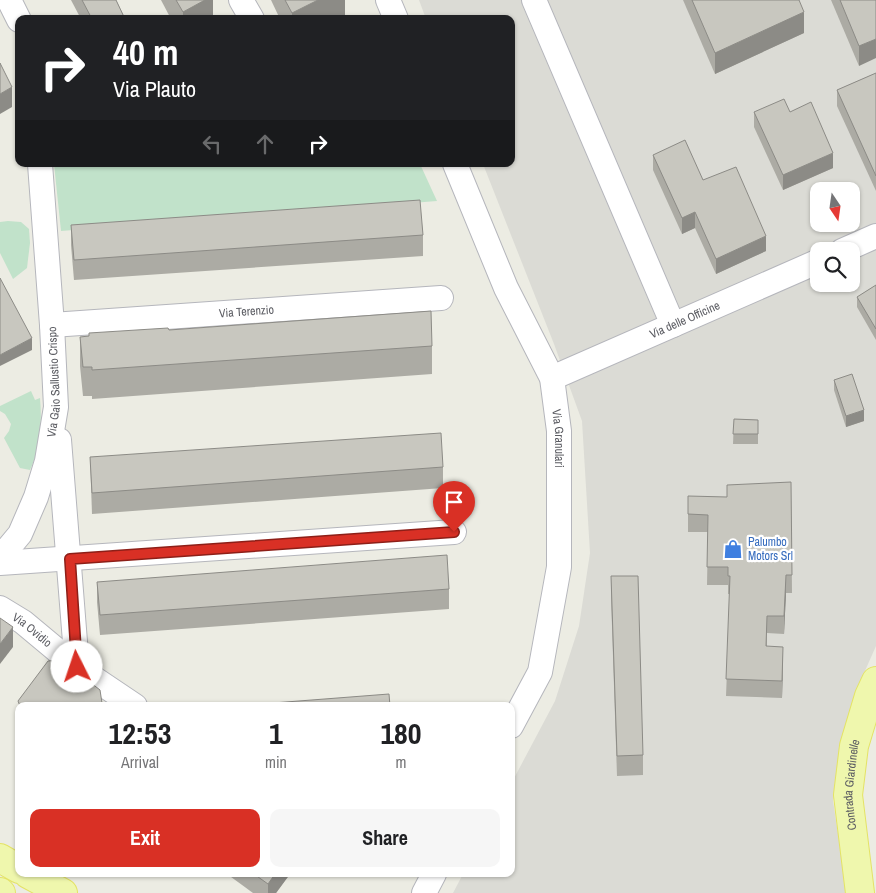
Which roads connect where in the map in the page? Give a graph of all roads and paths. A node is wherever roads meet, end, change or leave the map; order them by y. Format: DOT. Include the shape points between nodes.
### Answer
graph roads {
  1 [pos="9,0"];
  2 [pos="241,0"];
  3 [pos="388,0"];
  4 [pos="534,0"];
  5 [pos="16,15"];
  6 [pos="250,15"];
  7 [pos="394,15"];
  8 [pos="40,167"];
  9 [pos="456,167"];
  10 [pos="876,236"];
  11 [pos="860,243"];
  12 [pos="810,266"];
  13 [pos="441,298"];
  14 [pos="52,325"];
  15 [pos="673,325"];
  16 [pos="552,378"];
  17 [pos="56,407"];
  18 [pos="454,532"];
  19 [pos="0,558"];
  20 [pos="70,559"];
  21 [pos="0,563"];
  22 [pos="0,608"];
  23 [pos="77,667"];
  24 [pos="876,681"];
  25 [pos="129,702"];
  26 [pos="515,719"];
  27 [pos="0,858"];
  28 [pos="15,867"];
  29 [pos="33,877"];
  30 [pos="432,877"];
  31 [pos="62,893"];
  32 [pos="424,893"];
  33 [pos="860,893"];
  1 -- 5 [label="street"];
  2 -- 6 [label="street"];
  3 -- 7 [label="street"];
  4 -- 15 [label="street"];
  8 -- 14 [label="street, Via Gaio Sallustio Crispo"];
  9 -- 16 [label="street, Via Granulari" via="506,288"];
  10 -- 11 [label="street"];
  12 -- 15 [label="street, Via delle Officine"];
  13 -- 14 [label="street, Via Terenzio"];
  14 -- 17 [label="street, Via Gaio Sallustio Crispo"];
  15 -- 16 [label="street, Via delle Officine"];
  16 -- 26 [label="street, Via Granulari" via="559,431 559,567 540,672"];
  17 -- 19 [label="street, Via Gaio Sallustio Crispo" via="47,460 36,498 20,534"];
  17 -- 20 [label="street"];
  18 -- 20 [label="street"];
  20 -- 21 [label="street"];
  20 -- 23 [label="street"];
  22 -- 23 [label="street, Via Ovidio" via="23,622"];
  23 -- 25 [label="street, Via Ovidio"];
  24 -- 33 [label="main road, Contrada Giardinelle" via="854,746 848,795"];
  27 -- 28 [label="main road"];
  29 -- 31 [label="main road"];
  30 -- 32 [label="street"];
}
